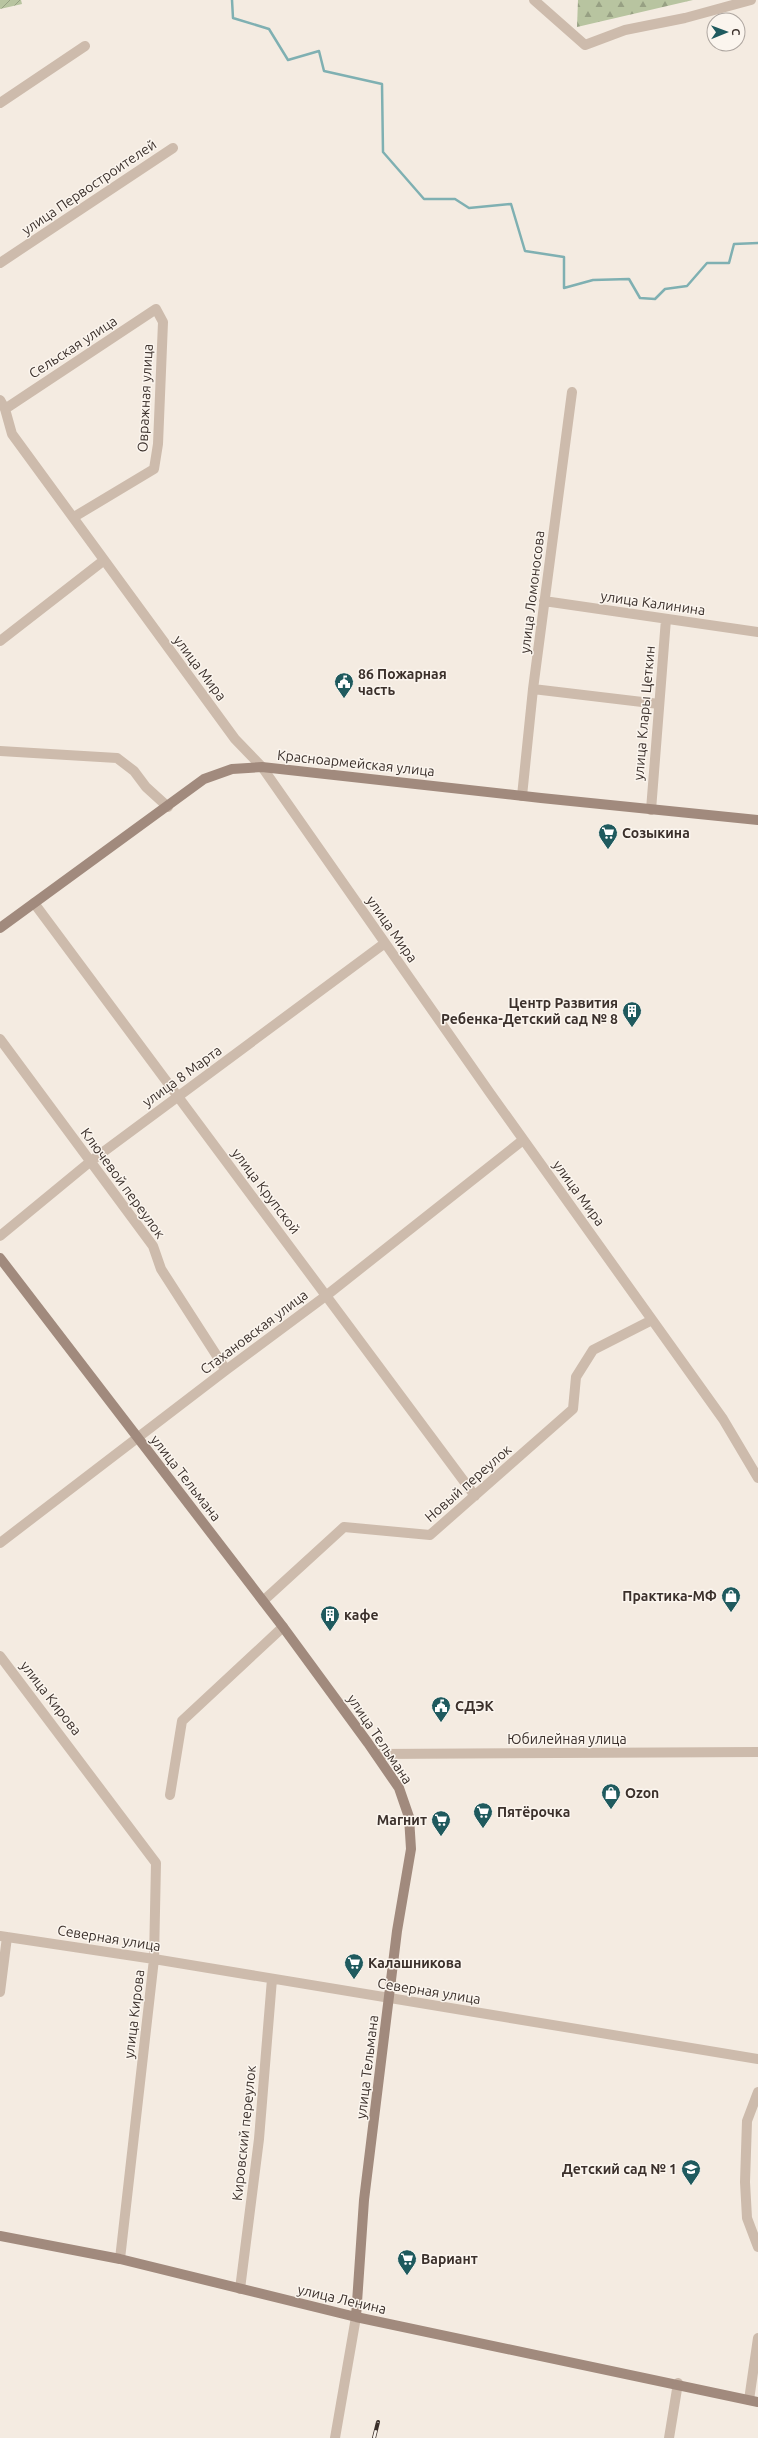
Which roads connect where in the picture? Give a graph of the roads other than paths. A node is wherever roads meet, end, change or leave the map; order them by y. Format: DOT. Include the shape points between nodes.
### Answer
graph roads {
  1 [pos="534,0"];
  2 [pos="751,0"];
  3 [pos="85,46"];
  4 [pos="0,103"];
  5 [pos="173,148"];
  6 [pos="0,263"];
  7 [pos="156,309"];
  8 [pos="572,392"];
  9 [pos="3,404"];
  10 [pos="74,517"];
  11 [pos="103,561"];
  12 [pos="544,602"];
  13 [pos="666,619"];
  14 [pos="758,632"];
  15 [pos="0,641"];
  16 [pos="533,689"];
  17 [pos="659,704"];
  18 [pos="0,751"];
  19 [pos="262,767"];
  20 [pos="522,796"];
  21 [pos="168,807"];
  22 [pos="650,810"];
  23 [pos="758,820"];
  24 [pos="34,903"];
  25 [pos="0,928"];
  26 [pos="385,943"];
  27 [pos="0,1039"];
  28 [pos="178,1096"];
  29 [pos="523,1140"];
  30 [pos="91,1161"];
  31 [pos="0,1236"];
  32 [pos="0,1258"];
  33 [pos="327,1295"];
  34 [pos="652,1320"];
  35 [pos="226,1370"];
  36 [pos="138,1439"];
  37 [pos="758,1478"];
  38 [pos="475,1496"];
  39 [pos="0,1543"];
  40 [pos="263,1600"];
  41 [pos="283,1628"];
  42 [pos="0,1656"];
  43 [pos="758,1752"];
  44 [pos="376,1754"];
  45 [pos="170,1795"];
  46 [pos="3,1936"];
  47 [pos="154,1959"];
  48 [pos="272,1979"];
  49 [pos="0,1992"];
  50 [pos="389,1999"];
  51 [pos="758,2059"];
  52 [pos="758,2092"];
  53 [pos="0,2236"];
  54 [pos="758,2247"];
  55 [pos="120,2259"];
  56 [pos="240,2289"];
  57 [pos="356,2317"];
  58 [pos="758,2338"];
  59 [pos="678,2384"];
  60 [pos="754,2401"];
  61 [pos="335,2438"];
  62 [pos="669,2438"];
  1 -- 2 [label="street" via="585,46 625,30 685,18"];
  3 -- 4 [label="street"];
  5 -- 6 [label="street, улица Первостроителей"];
  7 -- 9 [label="street, Сельская улица"];
  7 -- 10 [label="street, Овражная улица" via="163,322 158,444 154,469"];
  8 -- 12 [label="street, улица Ломоносова"];
  9 -- 10 [label="street, улица Мира" via="12,434"];
  10 -- 11 [label="street, улица Мира"];
  11 -- 15 [label="street"];
  11 -- 19 [label="street, улица Мира" via="235,739"];
  12 -- 13 [label="street, улица Калинина"];
  12 -- 16 [label="street, улица Ломоносова"];
  13 -- 14 [label="street, улица Калинина"];
  13 -- 17 [label="street, улица Клары Цеткин"];
  16 -- 17 [label="street"];
  16 -- 20 [label="street, улица Ломоносова"];
  17 -- 22 [label="street, улица Клары Цеткин"];
  18 -- 21 [label="street" via="117,758 134,771 146,787"];
  19 -- 20 [label="street, Красноармейская улица"];
  19 -- 21 [label="street, Красноармейская улица" via="232,769 204,779"];
  19 -- 26 [label="street, улица Мира"];
  20 -- 22 [label="street, Красноармейская улица"];
  21 -- 24 [label="street, Красноармейская улица"];
  22 -- 23 [label="street, Красноармейская улица"];
  24 -- 25 [label="street, Красноармейская улица"];
  24 -- 28 [label="street, улица Крупской"];
  26 -- 28 [label="street, улица 8 Марта"];
  26 -- 29 [label="street, улица Мира"];
  27 -- 30 [label="street, Ключевой переулок"];
  28 -- 30 [label="street, улица 8 Марта"];
  28 -- 33 [label="street, улица Крупской"];
  29 -- 33 [label="street, Стахановская улица"];
  29 -- 34 [label="street, улица Мира"];
  30 -- 31 [label="street, улица 8 Марта"];
  30 -- 35 [label="street, Ключевой переулок" via="153,1246 161,1269"];
  32 -- 36 [label="street, улица Тельмана"];
  33 -- 35 [label="street, Стахановская улица"];
  33 -- 38 [label="street, улица Крупской"];
  34 -- 37 [label="street, улица Мира" via="723,1419"];
  34 -- 38 [label="street, Новый переулок" via="593,1350 576,1377 573,1409"];
  35 -- 36 [label="street, Стахановская улица"];
  36 -- 39 [label="street, Стахановская улица"];
  36 -- 40 [label="street, улица Тельмана"];
  38 -- 40 [label="street, Новый переулок" via="430,1535 344,1527"];
  40 -- 41 [label="street, улица Тельмана"];
  41 -- 44 [label="street, улица Тельмана"];
  41 -- 45 [label="street" via="182,1721"];
  42 -- 47 [label="street, улица Кирова" via="156,1863"];
  43 -- 44 [label="street, Юбилейная улица"];
  44 -- 50 [label="street, улица Тельмана" via="399,1788 409,1817 411,1849"];
  46 -- 47 [label="street, Северная улица"];
  46 -- 49 [label="street"];
  47 -- 48 [label="street, Северная улица"];
  47 -- 55 [label="street, улица Кирова"];
  48 -- 50 [label="street, Северная улица"];
  48 -- 56 [label="street, Кировский переулок" via="258,2139"];
  50 -- 51 [label="street, Северная улица"];
  50 -- 57 [label="street, улица Тельмана" via="364,2200"];
  52 -- 54 [label="street" via="747,2121 745,2182 747,2218"];
  53 -- 55 [label="street, улица Ленина"];
  55 -- 56 [label="street, улица Ленина"];
  56 -- 57 [label="street, улица Ленина"];
  57 -- 59 [label="street, улица Ленина"];
  57 -- 61 [label="street, улица Тельмана"];
  58 -- 60 [label="street"];
  59 -- 60 [label="street, улица Ленина"];
  59 -- 62 [label="street"];
}
